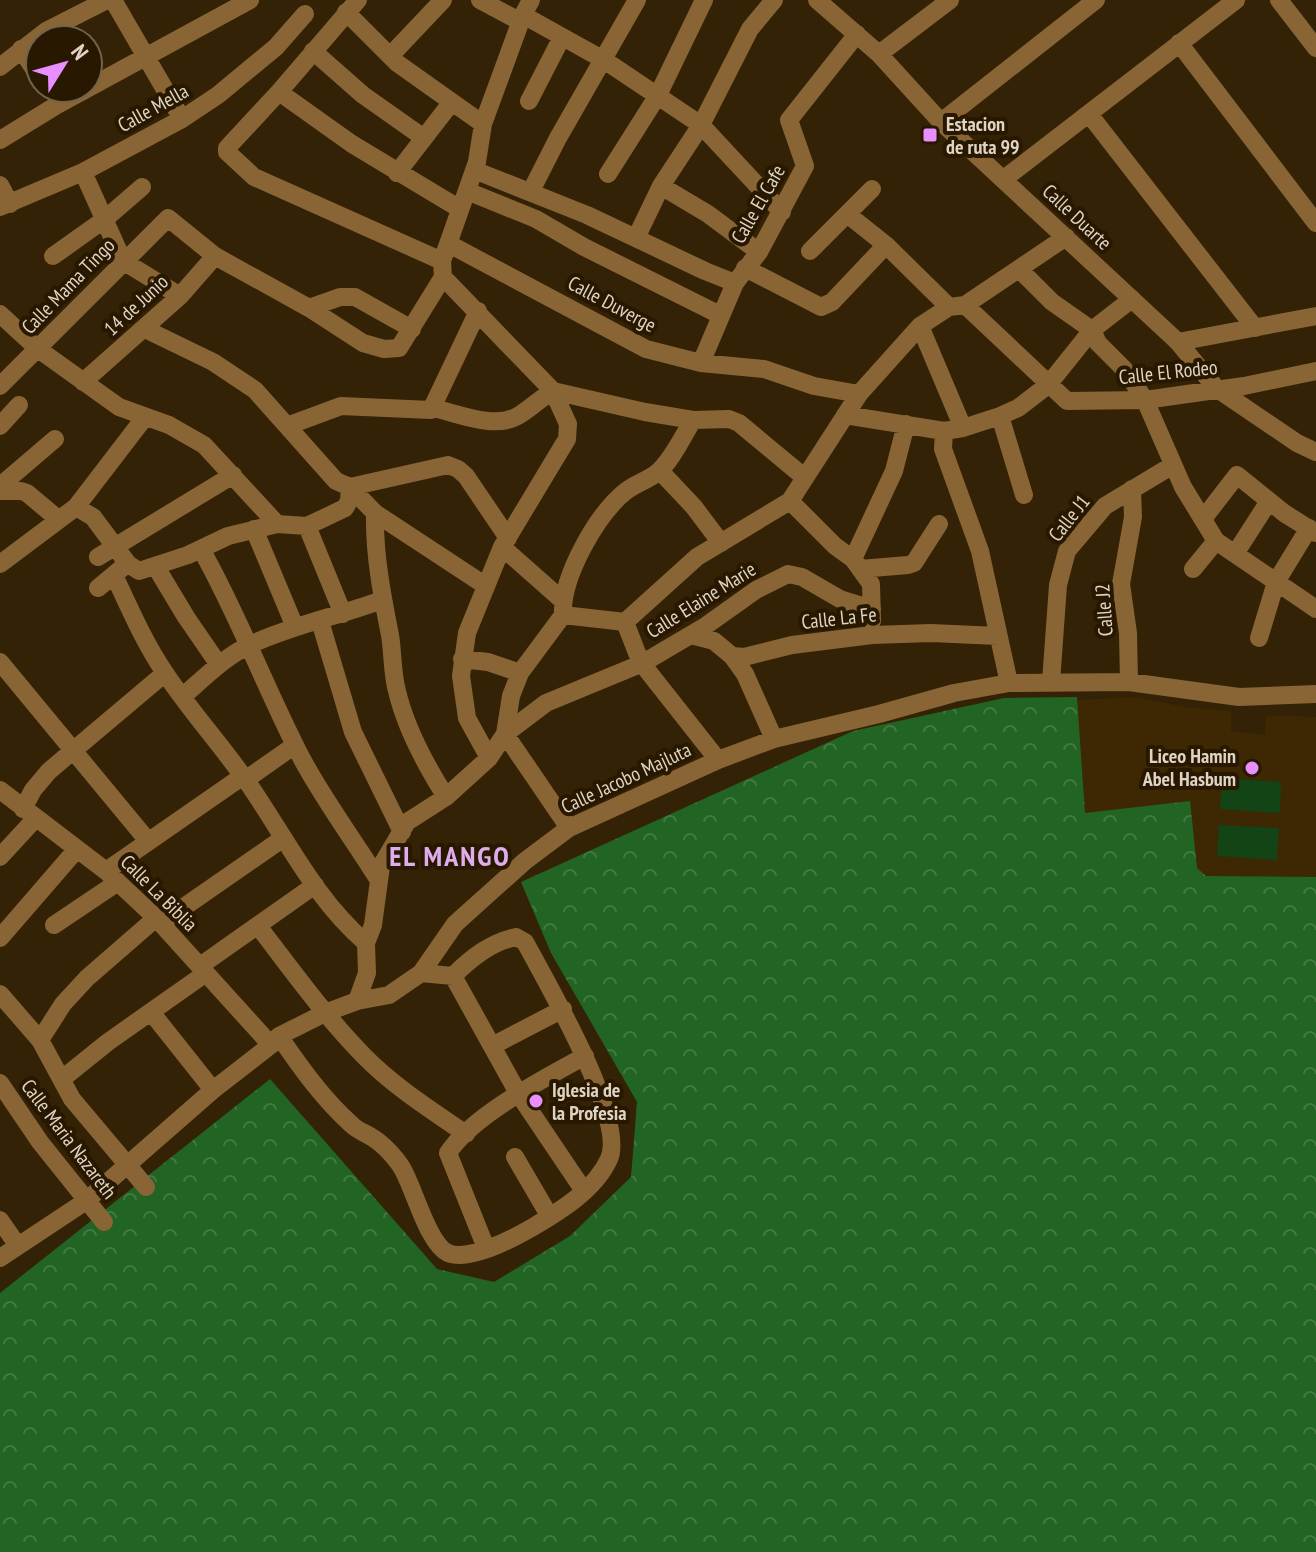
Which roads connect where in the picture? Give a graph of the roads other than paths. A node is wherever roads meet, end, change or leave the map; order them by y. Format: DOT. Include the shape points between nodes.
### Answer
graph roads {
  1 [pos="107,0"];
  2 [pos="113,0"];
  3 [pos="250,0"];
  4 [pos="443,0"];
  5 [pos="480,0"];
  6 [pos="637,0"];
  7 [pos="704,0"];
  8 [pos="774,0"];
  9 [pos="817,0"];
  10 [pos="950,0"];
  11 [pos="1096,0"];
  12 [pos="1236,0"];
  13 [pos="1279,0"];
  14 [pos="352,6"];
  15 [pos="525,12"];
  16 [pos="305,14"];
  17 [pos="857,34"];
  18 [pos="562,37"];
  19 [pos="1179,43"];
  20 [pos="1316,48"];
  21 [pos="21,49"];
  22 [pos="313,51"];
  23 [pos="24,54"];
  24 [pos="879,54"];
  25 [pos="390,56"];
  26 [pos="147,57"];
  27 [pos="604,60"];
  28 [pos="0,67"];
  29 [pos="279,92"];
  30 [pos="658,95"];
  31 [pos="529,101"];
  32 [pos="451,103"];
  33 [pos="57,105"];
  34 [pos="1089,114"];
  35 [pos="182,119"];
  36 [pos="941,122"];
  37 [pos="483,124"];
  38 [pos="701,125"];
  39 [pos="424,138"];
  40 [pos="0,140"];
  41 [pos="474,170"];
  42 [pos="83,172"];
  43 [pos="397,173"];
  44 [pos="608,174"];
  45 [pos="1004,179"];
  46 [pos="0,185"];
  47 [pos="661,186"];
  48 [pos="142,187"];
  49 [pos="872,189"];
  50 [pos="467,191"];
  51 [pos="531,191"];
  52 [pos="5,205"];
  53 [pos="460,209"];
  54 [pos="782,212"];
  55 [pos="847,214"];
  56 [pos="105,219"];
  57 [pos="1316,223"];
  58 [pos="1066,237"];
  59 [pos="636,238"];
  60 [pos="886,245"];
  61 [pos="810,251"];
  62 [pos="759,252"];
  63 [pos="53,256"];
  64 [pos="215,256"];
  65 [pos="445,260"];
  66 [pos="123,261"];
  67 [pos="1019,269"];
  68 [pos="740,275"];
  69 [pos="180,296"];
  70 [pos="1132,299"];
  71 [pos="957,306"];
  72 [pos="309,308"];
  73 [pos="478,311"];
  74 [pos="0,314"];
  75 [pos="720,315"];
  76 [pos="1316,316"];
  77 [pos="920,326"];
  78 [pos="1255,328"];
  79 [pos="145,329"];
  80 [pos="412,329"];
  81 [pos="1092,330"];
  82 [pos="1178,342"];
  83 [pos="38,349"];
  84 [pos="701,363"];
  85 [pos="1316,371"];
  86 [pos="83,382"];
  87 [pos="1048,385"];
  88 [pos="0,386"];
  89 [pos="1216,388"];
  90 [pos="553,391"];
  91 [pos="859,394"];
  92 [pos="1145,400"];
  93 [pos="19,405"];
  94 [pos="433,408"];
  95 [pos="845,415"];
  96 [pos="1000,416"];
  97 [pos="145,417"];
  98 [pos="693,420"];
  99 [pos="906,424"];
  100 [pos="0,426"];
  101 [pos="287,426"];
  102 [pos="963,428"];
  103 [pos="944,431"];
  104 [pos="55,439"];
  105 [pos="1316,452"];
  106 [pos="1173,465"];
  107 [pos="660,471"];
  108 [pos="233,475"];
  109 [pos="804,477"];
  110 [pos="350,487"];
  111 [pos="0,489"];
  112 [pos="1132,489"];
  113 [pos="1024,495"];
  114 [pos="790,501"];
  115 [pos="1269,501"];
  116 [pos="76,507"];
  117 [pos="375,513"];
  118 [pos="58,519"];
  119 [pos="1203,519"];
  120 [pos="277,524"];
  121 [pos="939,524"];
  122 [pos="307,526"];
  123 [pos="254,529"];
  124 [pos="1312,531"];
  125 [pos="1216,541"];
  126 [pos="505,543"];
  127 [pos="721,543"];
  128 [pos="115,547"];
  129 [pos="201,549"];
  130 [pos="1235,554"];
  131 [pos="98,557"];
  132 [pos="0,564"];
  133 [pos="856,564"];
  134 [pos="156,567"];
  135 [pos="1193,569"];
  136 [pos="121,570"];
  137 [pos="1276,582"];
  138 [pos="486,586"];
  139 [pos="98,588"];
  140 [pos="382,600"];
  141 [pos="562,607"];
  142 [pos="872,609"];
  143 [pos="1316,609"];
  144 [pos="343,614"];
  145 [pos="320,621"];
  146 [pos="625,622"];
  147 [pos="295,627"];
  148 [pos="691,635"];
  149 [pos="872,635"];
  150 [pos="998,636"];
  151 [pos="1259,638"];
  152 [pos="249,645"];
  153 [pos="732,656"];
  154 [pos="462,659"];
  155 [pos="0,662"];
  156 [pos="643,663"];
  157 [pos="219,665"];
  158 [pos="165,673"];
  159 [pos="520,673"];
  160 [pos="1051,682"];
  161 [pos="1129,682"];
  162 [pos="1009,683"];
  163 [pos="1316,694"];
  164 [pos="182,697"];
  165 [pos="505,734"];
  166 [pos="774,739"];
  167 [pos="295,745"];
  168 [pos="74,750"];
  169 [pos="489,758"];
  170 [pos="718,760"];
  171 [pos="244,778"];
  172 [pos="0,790"];
  173 [pos="446,797"];
  174 [pos="29,814"];
  175 [pos="569,828"];
  176 [pos="402,832"];
  177 [pos="282,839"];
  178 [pos="148,841"];
  179 [pos="77,849"];
  180 [pos="0,857"];
  181 [pos="112,876"];
  182 [pos="378,879"];
  183 [pos="315,885"];
  184 [pos="159,921"];
  185 [pos="54,925"];
  186 [pos="258,926"];
  187 [pos="0,938"];
  188 [pos="366,943"];
  189 [pos="203,970"];
  190 [pos="421,973"];
  191 [pos="453,976"];
  192 [pos="0,994"];
  193 [pos="357,1001"];
  194 [pos="563,1009"];
  195 [pos="151,1012"];
  196 [pos="325,1013"];
  197 [pos="40,1040"];
  198 [pos="275,1040"];
  199 [pos="492,1046"];
  200 [pos="585,1056"];
  201 [pos="62,1079"];
  202 [pos="0,1083"];
  203 [pos="213,1090"];
  204 [pos="518,1093"];
  205 [pos="466,1134"];
  206 [pos="515,1157"];
  207 [pos="129,1165"];
  208 [pos="146,1187"];
  209 [pos="584,1191"];
  210 [pos="86,1201"];
  211 [pos="550,1217"];
  212 [pos="0,1220"];
  213 [pos="104,1222"];
  214 [pos="18,1246"];
  215 [pos="486,1248"];
  216 [pos="0,1258"];
  1 -- 21 [label="street"];
  2 -- 26 [label="street"];
  3 -- 26 [label="street"];
  4 -- 25 [label="street"];
  5 -- 15 [label="street"];
  6 -- 27 [label="street"];
  7 -- 30 [label="street"];
  8 -- 38 [label="street" via="750,29"];
  9 -- 17 [label="street, Calle Duarte"];
  10 -- 24 [label="street"];
  11 -- 36 [label="street"];
  12 -- 19 [label="street"];
  13 -- 20 [label="street"];
  14 -- 22 [label="street"];
  14 -- 25 [label="street"];
  15 -- 18 [label="street"];
  15 -- 37 [label="street"];
  16 -- 35 [label="street, Calle Mella" via="276,47"];
  17 -- 24 [label="street, Calle Duarte"];
  17 -- 54 [label="street, Calle El Cafe" via="789,120 805,166"];
  18 -- 27 [label="street"];
  18 -- 31 [label="street"];
  19 -- 34 [label="street"];
  19 -- 57 [label="street"];
  21 -- 23 [label="street"];
  21 -- 28 [label="street"];
  22 -- 29 [label="street"];
  22 -- 39 [label="street"];
  24 -- 36 [label="street, Calle Duarte"];
  25 -- 32 [label="street"];
  26 -- 33 [label="street"];
  26 -- 35 [label="street"];
  27 -- 30 [label="street"];
  27 -- 51 [label="street"];
  29 -- 43 [label="street"];
  29 -- 65 [label="street, Calle Duverge" via="227,148 230,156 254,177"];
  30 -- 38 [label="street"];
  30 -- 44 [label="street"];
  32 -- 37 [label="street"];
  32 -- 39 [label="street"];
  33 -- 40 [label="street"];
  34 -- 45 [label="street"];
  34 -- 78 [label="street"];
  35 -- 42 [label="street, Calle Mella"];
  36 -- 45 [label="street, Calle Duarte"];
  37 -- 41 [label="street"];
  38 -- 47 [label="street"];
  38 -- 54 [label="street"];
  39 -- 43 [label="street"];
  41 -- 50 [label="street"];
  41 -- 51 [label="street"];
  42 -- 52 [label="street, Calle Mella"];
  42 -- 56 [label="street"];
  43 -- 53 [label="street"];
  45 -- 58 [label="street, Calle Duarte"];
  46 -- 52 [label="street"];
  47 -- 59 [label="street"];
  47 -- 62 [label="street"];
  48 -- 56 [label="street"];
  49 -- 55 [label="street"];
  50 -- 53 [label="street"];
  50 -- 75 [label="street" via="536,219"];
  51 -- 59 [label="street"];
  53 -- 65 [label="street"];
  54 -- 62 [label="street, Calle El Cafe"];
  55 -- 60 [label="street, Calle El Rodeo"];
  55 -- 61 [label="street"];
  56 -- 63 [label="street"];
  56 -- 66 [label="street"];
  58 -- 67 [label="street"];
  58 -- 70 [label="street, Calle Duarte"];
  59 -- 68 [label="street" via="705,271"];
  60 -- 68 [label="street" via="821,307"];
  60 -- 71 [label="street, Calle El Rodeo"];
  62 -- 68 [label="street, Calle El Cafe"];
  64 -- 66 [label="street, Calle Mama Tingo" via="168,218"];
  64 -- 69 [label="street, 14 de Junio"];
  64 -- 72 [label="street"];
  65 -- 73 [label="street"];
  65 -- 80 [label="street"];
  65 -- 84 [label="street, Calle Duverge" via="646,349"];
  66 -- 69 [label="street"];
  66 -- 83 [label="street, Calle Mama Tingo"];
  67 -- 71 [label="street"];
  67 -- 81 [label="street" via="1052,302"];
  68 -- 75 [label="street, Calle El Cafe"];
  69 -- 79 [label="street, 14 de Junio"];
  70 -- 81 [label="street"];
  70 -- 82 [label="street, Calle Duarte"];
  71 -- 77 [label="street"];
  71 -- 87 [label="street, Calle El Rodeo"];
  72 -- 80 [label="street" via="355,297"];
  72 -- 80 [label="street" via="363,343 384,349 399,348"];
  73 -- 90 [label="street"];
  73 -- 94 [label="street"];
  74 -- 83 [label="street"];
  75 -- 84 [label="street, Calle El Cafe"];
  76 -- 78 [label="street"];
  77 -- 91 [label="street"];
  77 -- 102 [label="street"];
  78 -- 82 [label="street"];
  79 -- 86 [label="street, 14 de Junio"];
  79 -- 101 [label="street" via="213,362 255,390"];
  81 -- 87 [label="street"];
  81 -- 92 [label="street"];
  82 -- 89 [label="street, Calle Duarte"];
  83 -- 86 [label="street"];
  83 -- 88 [label="street, Calle Mama Tingo"];
  84 -- 91 [label="street, Calle Duverge" via="764,369"];
  85 -- 89 [label="street, Calle El Rodeo"];
  86 -- 97 [label="street" via="119,407"];
  87 -- 92 [label="street, Calle El Rodeo" via="1067,401"];
  87 -- 96 [label="street"];
  89 -- 92 [label="street, Calle El Rodeo"];
  89 -- 105 [label="street, Calle Duarte"];
  90 -- 94 [label="street" via="507,422"];
  90 -- 98 [label="street"];
  90 -- 126 [label="street" via="568,424 567,439"];
  91 -- 95 [label="street"];
  92 -- 106 [label="street"];
  93 -- 100 [label="street"];
  94 -- 101 [label="street" via="341,406"];
  95 -- 99 [label="street"];
  95 -- 109 [label="street"];
  96 -- 102 [label="street"];
  96 -- 113 [label="street"];
  97 -- 108 [label="street" via="189,435"];
  97 -- 116 [label="street"];
  98 -- 107 [label="street"];
  98 -- 109 [label="street" via="739,423"];
  99 -- 103 [label="street"];
  99 -- 133 [label="street" via="894,471"];
  101 -- 110 [label="street" via="336,481"];
  102 -- 103 [label="street"];
  103 -- 150 [label="street" via="943,449 980,551"];
  104 -- 111 [label="street"];
  106 -- 112 [label="street, Calle J1"];
  106 -- 119 [label="street"];
  107 -- 127 [label="street"];
  107 -- 141 [label="street" via="626,491 607,511 574,564"];
  108 -- 120 [label="street"];
  108 -- 128 [label="street"];
  109 -- 114 [label="street"];
  110 -- 117 [label="street"];
  110 -- 122 [label="street" via="345,508"];
  110 -- 126 [label="street" via="448,465 458,469"];
  111 -- 118 [label="street" via="27,493"];
  112 -- 160 [label="street, Calle J1" via="1105,506 1067,551 1058,585"];
  112 -- 161 [label="street, Calle J2" via="1133,517 1121,584"];
  114 -- 127 [label="street"];
  114 -- 133 [label="street"];
  115 -- 119 [label="street" via="1237,475"];
  115 -- 124 [label="street"];
  115 -- 130 [label="street"];
  116 -- 118 [label="street"];
  116 -- 128 [label="street" via="93,517"];
  117 -- 138 [label="street"];
  117 -- 140 [label="street"];
  118 -- 132 [label="street"];
  119 -- 125 [label="street"];
  120 -- 122 [label="street"];
  120 -- 123 [label="street"];
  121 -- 133 [label="street" via="914,563"];
  122 -- 144 [label="street"];
  123 -- 129 [label="street"];
  123 -- 147 [label="street"];
  124 -- 137 [label="street"];
  125 -- 130 [label="street"];
  125 -- 135 [label="street"];
  126 -- 138 [label="street"];
  126 -- 141 [label="street"];
  127 -- 146 [label="street" via="697,557"];
  128 -- 131 [label="street"];
  128 -- 136 [label="street"];
  129 -- 134 [label="street"];
  129 -- 152 [label="street"];
  130 -- 137 [label="street"];
  133 -- 142 [label="street" via="871,584"];
  134 -- 136 [label="street"];
  134 -- 157 [label="street"];
  136 -- 139 [label="street"];
  136 -- 158 [label="street" via="142,636"];
  137 -- 143 [label="street"];
  137 -- 151 [label="street"];
  138 -- 154 [label="street"];
  140 -- 144 [label="street"];
  140 -- 173 [label="street" via="406,721"];
  141 -- 146 [label="street"];
  141 -- 159 [label="street"];
  142 -- 148 [label="street, Calle Elaine Marie" via="788,574"];
  142 -- 149 [label="street"];
  144 -- 145 [label="street"];
  145 -- 147 [label="street"];
  145 -- 176 [label="street" via="353,732"];
  146 -- 156 [label="street"];
  147 -- 152 [label="street"];
  148 -- 153 [label="street" via="714,641"];
  148 -- 156 [label="street, Calle Elaine Marie"];
  149 -- 150 [label="street, Calle La Fe"];
  149 -- 153 [label="street, Calle La Fe"];
  150 -- 162 [label="street"];
  152 -- 157 [label="street"];
  152 -- 167 [label="street"];
  153 -- 166 [label="street"];
  154 -- 159 [label="street"];
  154 -- 169 [label="street" via="467,718"];
  155 -- 168 [label="street"];
  156 -- 165 [label="street, Calle Elaine Marie" via="546,703"];
  156 -- 170 [label="street"];
  157 -- 164 [label="street"];
  158 -- 164 [label="street"];
  158 -- 168 [label="street"];
  159 -- 165 [label="street"];
  160 -- 161 [label="street, Calle Jacobo Majluta"];
  160 -- 162 [label="street, Calle Jacobo Majluta"];
  161 -- 163 [label="street, Calle Jacobo Majluta" via="1239,697"];
  162 -- 166 [label="street, Calle Jacobo Majluta"];
  164 -- 171 [label="street"];
  165 -- 169 [label="street"];
  165 -- 175 [label="street"];
  166 -- 170 [label="street, Calle Jacobo Majluta"];
  167 -- 171 [label="street"];
  167 -- 182 [label="street"];
  168 -- 174 [label="street" via="33,790"];
  168 -- 178 [label="street"];
  169 -- 173 [label="street"];
  170 -- 175 [label="street, Calle Jacobo Majluta"];
  171 -- 177 [label="street"];
  171 -- 178 [label="street"];
  172 -- 174 [label="street, Calle La Biblia"];
  173 -- 176 [label="street" via="407,822"];
  174 -- 179 [label="street, Calle La Biblia"];
  174 -- 180 [label="street"];
  175 -- 190 [label="street, Calle Jacobo Majluta" via="455,924"];
  176 -- 182 [label="street"];
  177 -- 183 [label="street"];
  177 -- 184 [label="street"];
  178 -- 181 [label="street"];
  179 -- 181 [label="street, Calle La Biblia"];
  179 -- 187 [label="street"];
  181 -- 184 [label="street, Calle La Biblia"];
  181 -- 185 [label="street"];
  182 -- 188 [label="street"];
  183 -- 186 [label="street"];
  183 -- 188 [label="street" via="341,921"];
  184 -- 189 [label="street, Calle La Biblia"];
  184 -- 197 [label="street" via="87,978"];
  186 -- 189 [label="street"];
  186 -- 196 [label="street"];
  188 -- 193 [label="street" via="367,973"];
  189 -- 195 [label="street"];
  189 -- 198 [label="street, Calle La Biblia"];
  190 -- 191 [label="street"];
  190 -- 193 [label="street, Calle Jacobo Majluta" via="389,995"];
  191 -- 194 [label="street, Calle La Biblia" via="473,956 516,937 525,942"];
  191 -- 199 [label="street"];
  192 -- 197 [label="street"];
  193 -- 196 [label="street, Calle Jacobo Majluta"];
  194 -- 199 [label="street"];
  194 -- 200 [label="street, Calle La Biblia"];
  195 -- 201 [label="street"];
  195 -- 203 [label="street"];
  196 -- 198 [label="street, Calle Jacobo Majluta"];
  196 -- 205 [label="street" via="365,1058"];
  197 -- 201 [label="street"];
  198 -- 203 [label="street, Calle Jacobo Majluta"];
  198 -- 215 [label="street, Calle La Biblia" via="354,1127 375,1139 401,1166 436,1244 465,1256"];
  199 -- 204 [label="street"];
  200 -- 204 [label="street"];
  200 -- 209 [label="street, Calle La Biblia" via="613,1139 610,1159"];
  201 -- 207 [label="street" via="72,1099"];
  202 -- 210 [label="street, Calle Maria Nazareth"];
  203 -- 207 [label="street, Calle Jacobo Majluta"];
  204 -- 205 [label="street"];
  204 -- 209 [label="street"];
  205 -- 215 [label="street" via="449,1158"];
  206 -- 211 [label="street"];
  207 -- 208 [label="street"];
  207 -- 210 [label="street, Calle Jacobo Majluta"];
  209 -- 211 [label="street, Calle La Biblia"];
  210 -- 213 [label="street, Calle Maria Nazareth"];
  210 -- 214 [label="street, Calle Jacobo Majluta"];
  211 -- 215 [label="street, Calle La Biblia"];
  212 -- 214 [label="street"];
  214 -- 216 [label="street, Calle Jacobo Majluta"];
}
